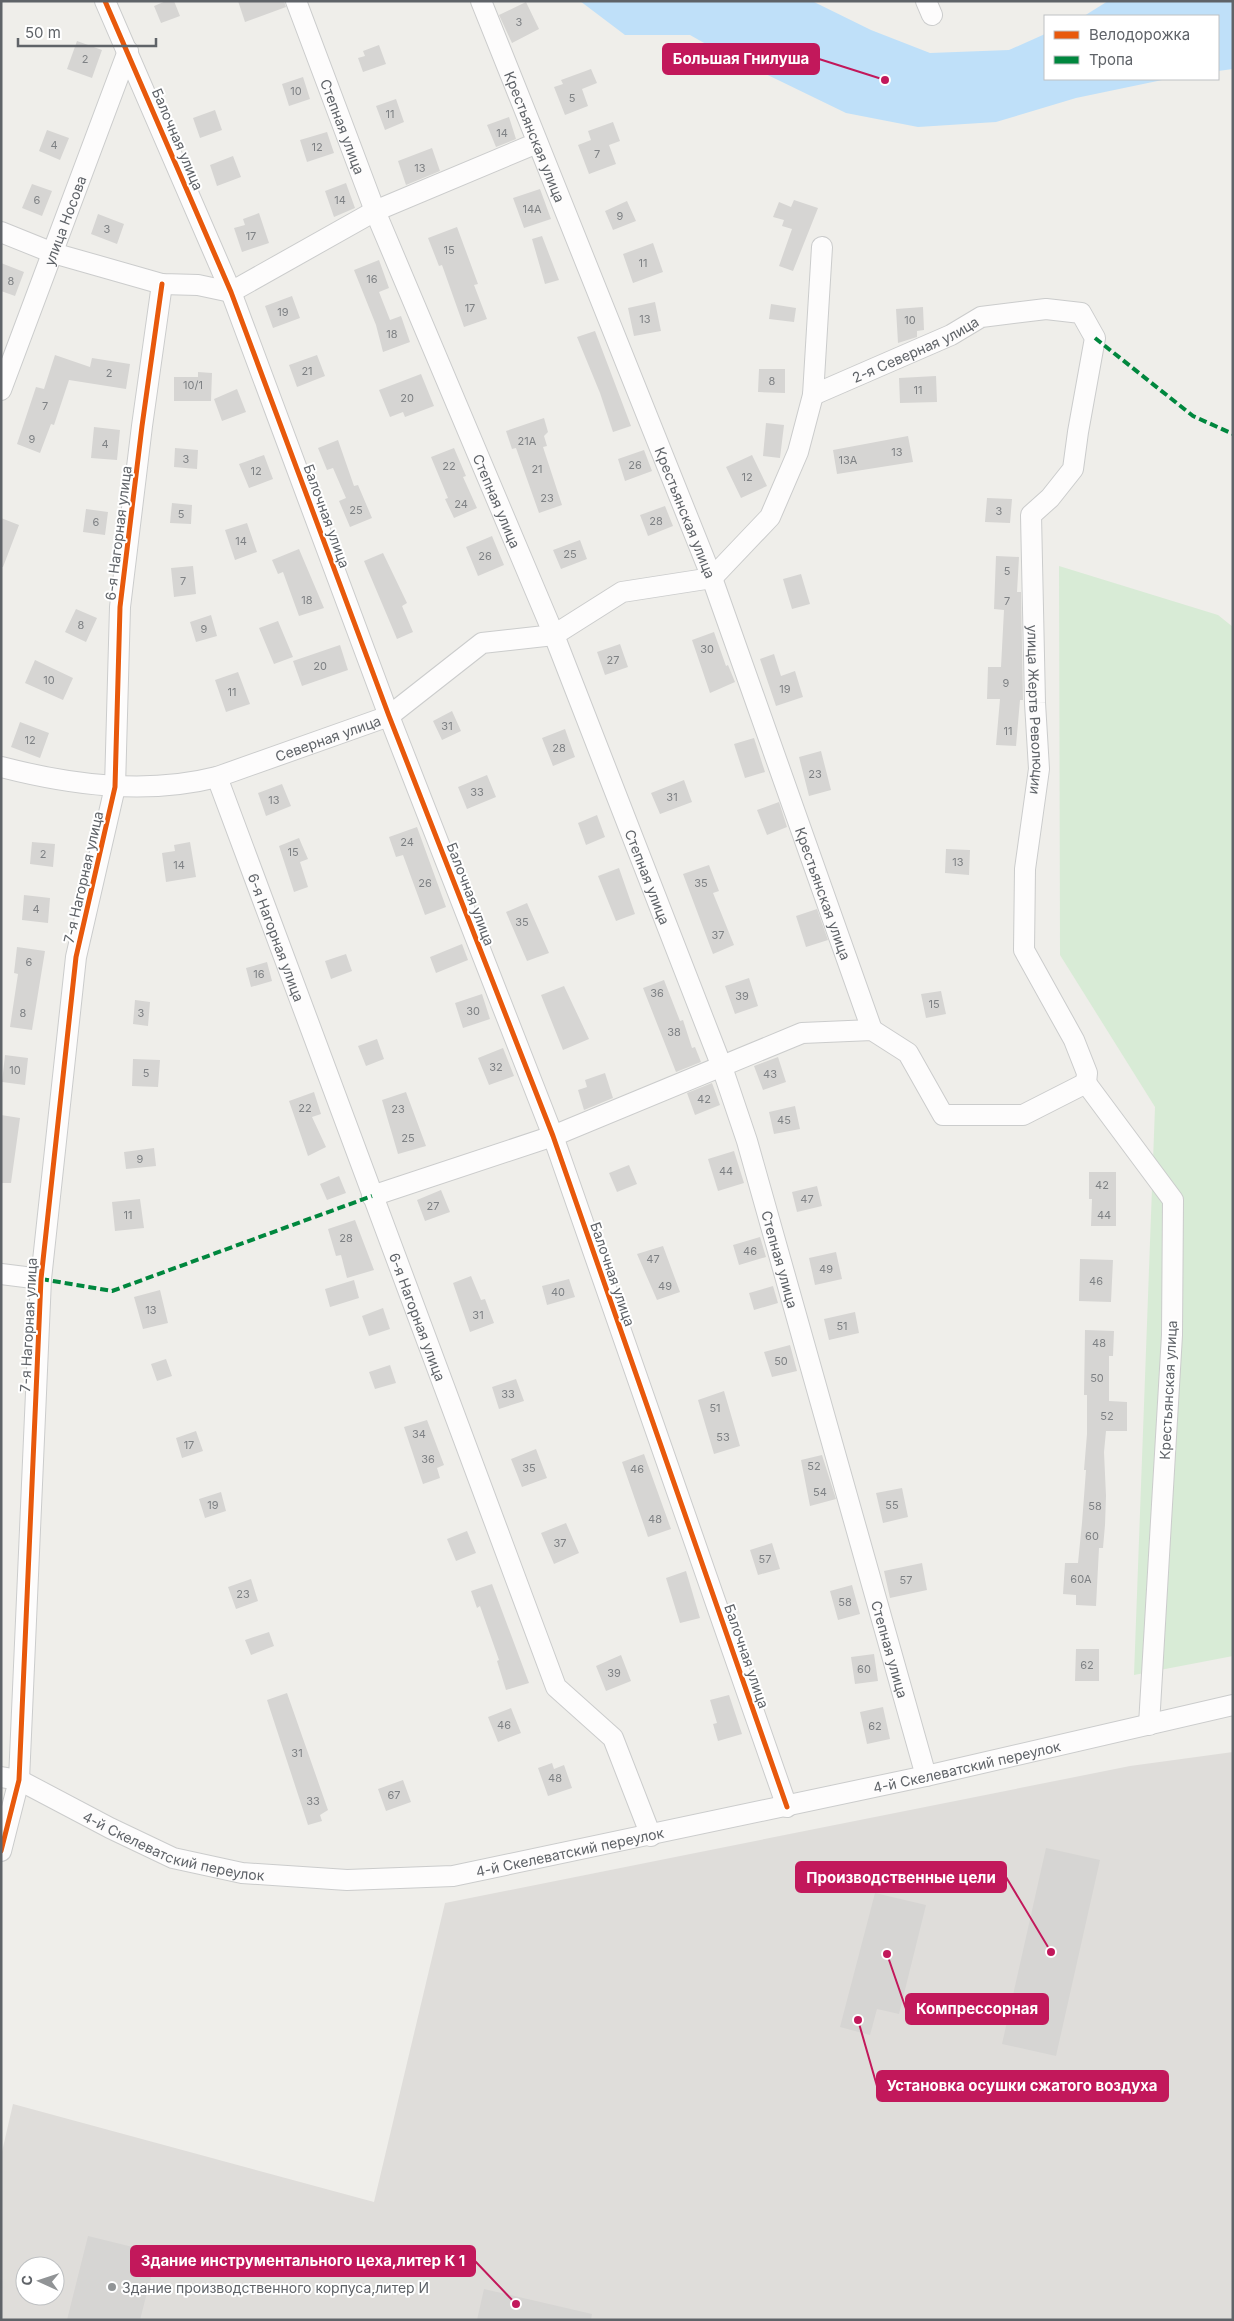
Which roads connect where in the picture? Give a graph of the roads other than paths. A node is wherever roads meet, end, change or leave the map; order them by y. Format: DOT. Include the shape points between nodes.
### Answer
graph roads {
  1 [pos="105,1"];
  2 [pos="296,1"];
  3 [pos="481,1"];
  4 [pos="128,51"];
  5 [pos="537,143"];
  6 [pos="375,211"];
  7 [pos="1,232"];
  8 [pos="822,247"];
  9 [pos="53,253"];
  10 [pos="162,284"];
  11 [pos="231,292"];
  12 [pos="1095,338"];
  13 [pos="1,390"];
  14 [pos="813,395"];
  15 [pos="712,578"];
  16 [pos="554,635"];
  17 [pos="390,716"];
  18 [pos="1,767"];
  19 [pos="217,777"];
  20 [pos="115,787"];
  21 [pos="872,1030"];
  22 [pos="722,1067"];
  23 [pos="1086,1083"];
  24 [pos="553,1136"];
  25 [pos="372,1196"];
  26 [pos="1,1274"];
  27 [pos="41,1279"];
  28 [pos="1233,1705"];
  29 [pos="1149,1726"];
  30 [pos="926,1776"];
  31 [pos="10,1779"];
  32 [pos="787,1806"];
  33 [pos="651,1836"];
  34 [pos="1,1851"];
  1 -- 4 [label="street, Балочная улица"];
  2 -- 6 [label="street, Степная улица"];
  3 -- 5 [label="street, Крестьянская улица"];
  4 -- 9 [label="street, улица Носова"];
  4 -- 11 [label="street, Балочная улица"];
  5 -- 6 [label="street"];
  5 -- 15 [label="street, Крестьянская улица"];
  6 -- 11 [label="street"];
  6 -- 16 [label="street, Степная улица"];
  7 -- 9 [label="street"];
  8 -- 14 [label="street"];
  9 -- 10 [label="street"];
  9 -- 13 [label="street, улица Носова"];
  10 -- 11 [label="street" via="198,285"];
  10 -- 20 [label="street, 6-я Нагорная улица" via="120,606"];
  11 -- 17 [label="street, Балочная улица"];
  12 -- 14 [label="street, 2-я Северная улица" via="1081,312 1046,309 981,317 951,335"];
  12 -- 23 [label="street, улица Жертв Революции" via="1073,469 1031,516 1038,769 1025,869 1024,950 1074,1040 1087,1073"];
  14 -- 15 [label="street" via="798,452 770,516"];
  15 -- 16 [label="street, Северная улица" via="622,592"];
  15 -- 21 [label="street, Крестьянская улица"];
  16 -- 17 [label="street, Северная улица" via="482,643"];
  16 -- 22 [label="street, Степная улица"];
  17 -- 19 [label="street, Северная улица"];
  17 -- 24 [label="street, Балочная улица"];
  18 -- 20 [label="street, Северная улица" via="39,777"];
  19 -- 20 [label="street, Северная улица" via="192,783"];
  19 -- 25 [label="street, 6-я Нагорная улица"];
  20 -- 27 [label="street, 7-я Нагорная улица" via="76,957"];
  21 -- 22 [label="street" via="802,1033"];
  21 -- 23 [label="street" via="908,1053 943,1115 1023,1115"];
  22 -- 24 [label="street"];
  22 -- 30 [label="street, Степная улица" via="747,1141"];
  23 -- 29 [label="street, Крестьянская улица" via="1173,1200 1172,1335"];
  24 -- 25 [label="street"];
  24 -- 32 [label="street, Балочная улица"];
  25 -- 33 [label="street, 6-я Нагорная улица" via="556,1687 613,1738"];
  26 -- 27 [label="street"];
  27 -- 31 [label="street, 7-я Нагорная улица"];
  28 -- 29 [label="street, 4-й Скелеватский переулок"];
  29 -- 30 [label="street, 4-й Скелеватский переулок"];
  30 -- 32 [label="street, 4-й Скелеватский переулок"];
  31 -- 33 [label="street, 4-й Скелеватский переулок" via="173,1858 242,1873 347,1880 453,1876"];
  31 -- 34 [label="street, 7-я Нагорная улица"];
  32 -- 33 [label="street, 4-й Скелеватский переулок"];
}
